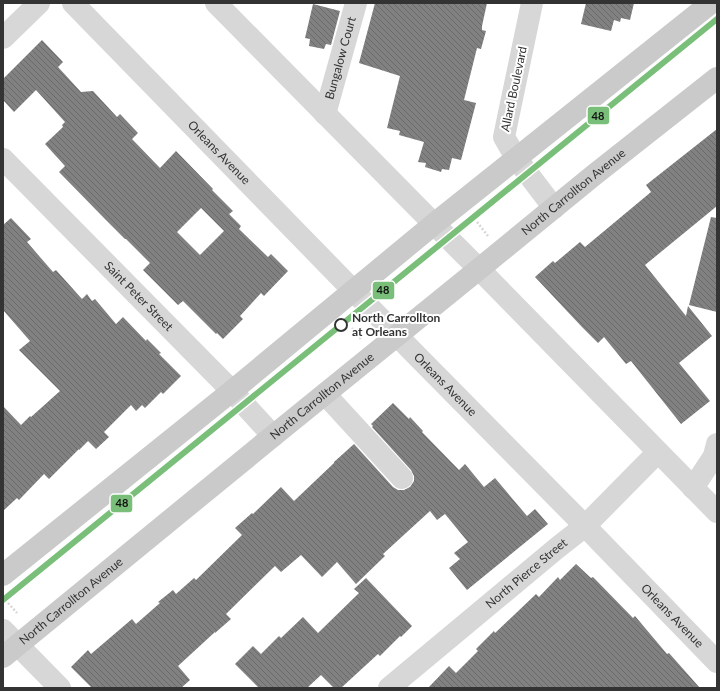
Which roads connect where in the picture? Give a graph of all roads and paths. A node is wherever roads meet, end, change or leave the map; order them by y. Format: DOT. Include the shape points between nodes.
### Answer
graph roads {
  1 [pos="39,3"];
  2 [pos="73,3"];
  3 [pos="216,3"];
  4 [pos="356,3"];
  5 [pos="532,3"];
  6 [pos="711,3"];
  7 [pos="3,38"];
  8 [pos="717,78"];
  9 [pos="326,114"];
  10 [pos="516,158"];
  11 [pos="3,159"];
  12 [pos="554,208"];
  13 [pos="477,222"];
  14 [pos="434,224"];
  15 [pos="488,237"];
  16 [pos="479,269"];
  17 [pos="354,290"];
  18 [pos="352,328"];
  19 [pos="397,335"];
  20 [pos="365,344"];
  21 [pos="232,391"];
  22 [pos="325,394"];
  23 [pos="273,436"];
  24 [pos="717,444"];
  25 [pos="658,452"];
  26 [pos="402,478"];
  27 [pos="693,488"];
  28 [pos="717,512"];
  29 [pos="585,526"];
  30 [pos="3,575"];
  31 [pos="8,603"];
  32 [pos="18,614"];
  33 [pos="8,644"];
  34 [pos="717,662"];
  35 [pos="60,688"];
  36 [pos="389,688"];
  1 -- 7 [label="street"];
  2 -- 17 [label="street, Orleans Avenue"];
  3 -- 9 [label="street"];
  4 -- 9 [label="street, Bungalow Court"];
  5 -- 10 [label="street, Allard Boulevard" via="504,137"];
  6 -- 10 [label="main road"];
  8 -- 12 [label="main road, North Carrollton Avenue"];
  9 -- 14 [label="street"];
  10 -- 12 [label="street, Allard Boulevard"];
  10 -- 14 [label="main road"];
  11 -- 21 [label="street, Saint Peter Street"];
  12 -- 16 [label="main road, North Carrollton Avenue"];
  13 -- 15 [label="path"];
  14 -- 16 [label="street"];
  14 -- 17 [label="main road"];
  16 -- 19 [label="main road, North Carrollton Avenue"];
  16 -- 25 [label="street"];
  17 -- 19 [label="street, Orleans Avenue"];
  17 -- 21 [label="main road"];
  18 -- 20 [label="path"];
  19 -- 22 [label="main road, North Carrollton Avenue"];
  19 -- 29 [label="street, Orleans Avenue"];
  21 -- 23 [label="street, Saint Peter Street"];
  21 -- 30 [label="main road"];
  22 -- 23 [label="main road, North Carrollton Avenue"];
  22 -- 26 [label="street"];
  23 -- 33 [label="main road, North Carrollton Avenue"];
  24 -- 27 [label="street" via="714,456"];
  25 -- 27 [label="street"];
  25 -- 29 [label="street, North Pierce Street"];
  27 -- 28 [label="street"];
  29 -- 34 [label="street, Orleans Avenue"];
  29 -- 36 [label="street, North Pierce Street"];
  31 -- 32 [label="path"];
  33 -- 35 [label="street"];
}
